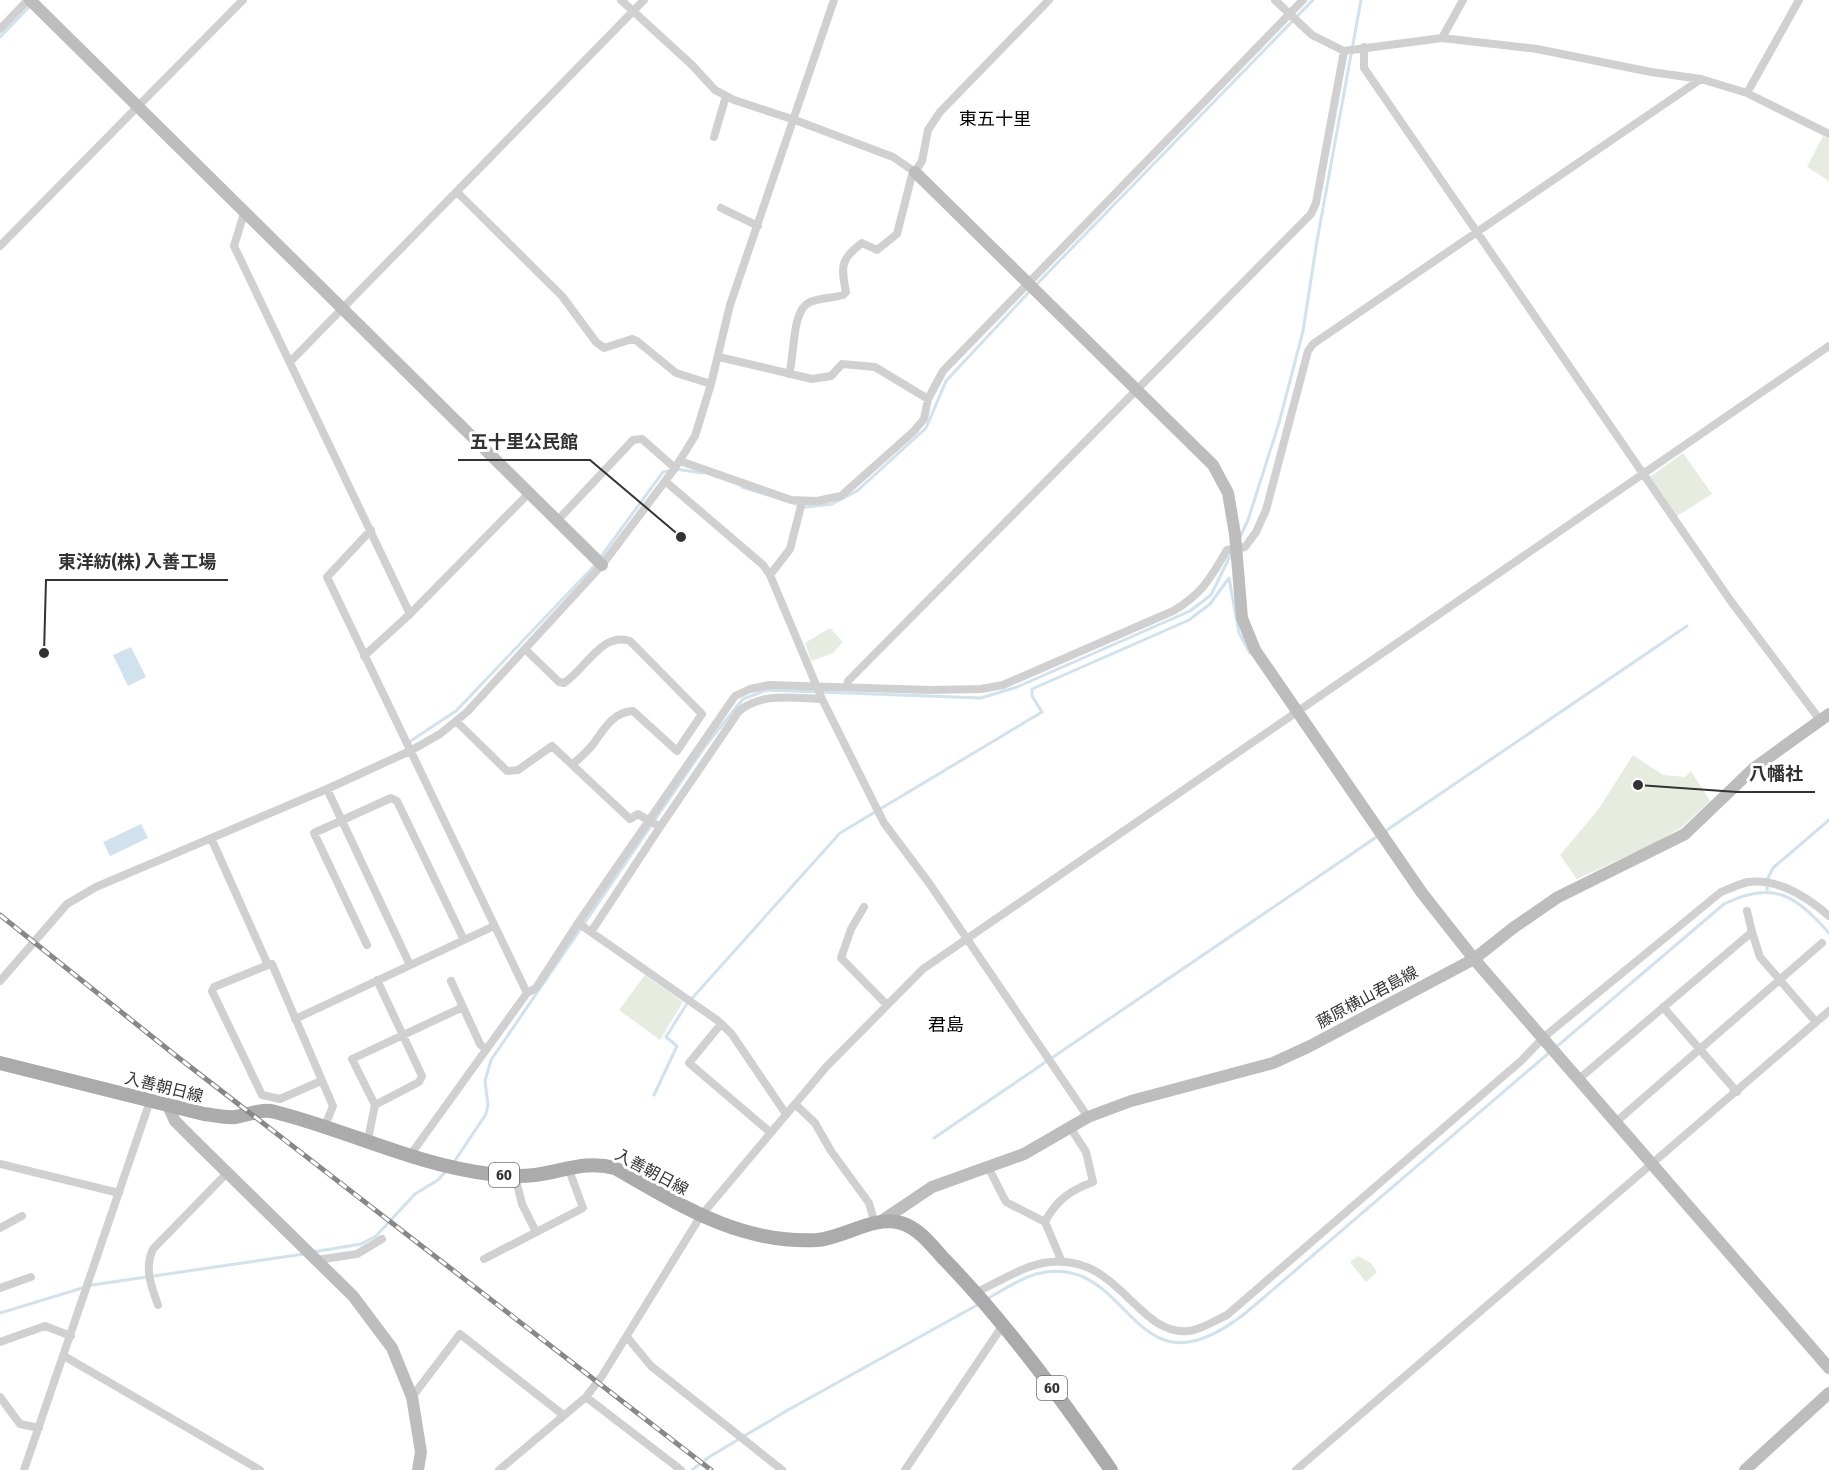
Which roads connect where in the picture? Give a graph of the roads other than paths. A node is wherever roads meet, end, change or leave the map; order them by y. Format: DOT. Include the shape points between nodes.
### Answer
graph roads {
  1 [pos="29,0"];
  2 [pos="243,0"];
  3 [pos="621,0"];
  4 [pos="644,0"];
  5 [pos="834,0"];
  6 [pos="1049,0"];
  7 [pos="1275,0"];
  8 [pos="1303,0"];
  9 [pos="1463,0"];
  10 [pos="1799,0"];
  11 [pos="633,12"];
  12 [pos="1289,14"];
  13 [pos="0,29"];
  14 [pos="1442,38"];
  15 [pos="1364,47"];
  16 [pos="1344,51"];
  17 [pos="1701,79"];
  18 [pos="1748,93"];
  19 [pos="726,96"];
  20 [pos="138,107"];
  21 [pos="795,120"];
  22 [pos="1829,134"];
  23 [pos="714,137"];
  24 [pos="914,171"];
  25 [pos="458,193"];
  26 [pos="721,208"];
  27 [pos="245,210"];
  28 [pos="758,226"];
  29 [pos="1478,233"];
  30 [pos="0,246"];
  31 [pos="1027,283"];
  32 [pos="343,308"];
  33 [pos="1829,346"];
  34 [pos="719,357"];
  35 [pos="290,362"];
  36 [pos="789,374"];
  37 [pos="711,384"];
  38 [pos="1138,392"];
  39 [pos="928,399"];
  40 [pos="677,465"];
  41 [pos="1643,474"];
  42 [pos="665,482"];
  43 [pos="529,493"];
  44 [pos="802,502"];
  45 [pos="557,520"];
  46 [pos="370,530"];
  47 [pos="1236,550"];
  48 [pos="602,565"];
  49 [pos="770,574"];
  50 [pos="410,614"];
  51 [pos="526,650"];
  52 [pos="364,656"];
  53 [pos="817,685"];
  54 [pos="848,686"];
  55 [pos="822,699"];
  56 [pos="1297,711"];
  57 [pos="1824,717"];
  58 [pos="456,720"];
  59 [pos="410,751"];
  60 [pos="573,764"];
  61 [pos="327,789"];
  62 [pos="648,818"];
  63 [pos="342,820"];
  64 [pos="660,827"];
  65 [pos="211,838"];
  66 [pos="864,907"];
  67 [pos="1747,911"];
  68 [pos="1829,916"];
  69 [pos="578,923"];
  70 [pos="494,926"];
  71 [pos="591,932"];
  72 [pos="1752,932"];
  73 [pos="965,938"];
  74 [pos="464,940"];
  75 [pos="1822,943"];
  76 [pos="367,945"];
  77 [pos="1474,959"];
  78 [pos="268,965"];
  79 [pos="410,965"];
  80 [pos="1779,978"];
  81 [pos="377,980"];
  82 [pos="0,981"];
  83 [pos="451,981"];
  84 [pos="527,993"];
  85 [pos="887,1005"];
  86 [pos="463,1007"];
  87 [pos="1663,1007"];
  88 [pos="1829,1011"];
  89 [pos="295,1019"];
  90 [pos="1816,1022"];
  91 [pos="721,1024"];
  92 [pos="403,1035"];
  93 [pos="1544,1038"];
  94 [pos="1699,1048"];
  95 [pos="486,1050"];
  96 [pos="0,1063"];
  97 [pos="1580,1078"];
  98 [pos="321,1081"];
  99 [pos="1737,1092"];
  100 [pos="150,1101"];
  101 [pos="795,1104"];
  102 [pos="375,1105"];
  103 [pos="168,1106"];
  104 [pos="786,1113"];
  105 [pos="1088,1117"];
  106 [pos="1617,1121"];
  107 [pos="1070,1127"];
  108 [pos="324,1128"];
  109 [pos="770,1132"];
  110 [pos="367,1144"];
  111 [pos="411,1154"];
  112 [pos="1653,1162"];
  113 [pos="0,1164"];
  114 [pos="568,1167"];
  115 [pos="988,1167"];
  116 [pos="227,1173"];
  117 [pos="515,1176"];
  118 [pos="119,1193"];
  119 [pos="22,1216"];
  120 [pos="700,1217"];
  121 [pos="1045,1222"];
  122 [pos="875,1224"];
  123 [pos="0,1228"];
  124 [pos="536,1232"];
  125 [pos="382,1239"];
  126 [pos="484,1259"];
  127 [pos="316,1260"];
  128 [pos="1062,1262"];
  129 [pos="31,1277"];
  130 [pos="0,1288"];
  131 [pos="977,1292"];
  132 [pos="158,1305"];
  133 [pos="1003,1325"];
  134 [pos="71,1336"];
  135 [pos="627,1337"];
  136 [pos="0,1342"];
  137 [pos="64,1356"];
  138 [pos="1829,1368"];
  139 [pos="1829,1393"];
  140 [pos="0,1397"];
  141 [pos="412,1397"];
  142 [pos="586,1397"];
  143 [pos="562,1414"];
  144 [pos="39,1428"];
  145 [pos="1749,1469"];
  146 [pos="24,1470"];
  147 [pos="260,1470"];
  148 [pos="418,1470"];
  149 [pos="499,1470"];
  150 [pos="681,1470"];
  151 [pos="782,1470"];
  152 [pos="905,1470"];
  153 [pos="1111,1470"];
  154 [pos="1296,1470"];
  1 -- 13 [label="street"];
  1 -- 20 [label="street"];
  2 -- 20 [label="street"];
  3 -- 11 [label="street"];
  4 -- 11 [label="street"];
  5 -- 21 [label="street"];
  6 -- 24 [label="street" via="940,112 928,130 922,161"];
  7 -- 12 [label="street"];
  8 -- 12 [label="street"];
  9 -- 14 [label="street"];
  10 -- 18 [label="street"];
  11 -- 19 [label="street"];
  11 -- 25 [label="street"];
  12 -- 16 [label="street" via="1312,35"];
  12 -- 31 [label="street"];
  14 -- 15 [label="street"];
  14 -- 17 [label="street" via="1537,49"];
  15 -- 16 [label="street"];
  15 -- 29 [label="street" via="1364,68"];
  16 -- 38 [label="street" via="1311,213"];
  17 -- 18 [label="street"];
  17 -- 29 [label="street"];
  18 -- 22 [label="street"];
  19 -- 21 [label="street"];
  19 -- 23 [label="street"];
  20 -- 27 [label="street"];
  20 -- 30 [label="street"];
  21 -- 24 [label="street" via="893,158"];
  21 -- 28 [label="street"];
  24 -- 31 [label="street"];
  24 -- 36 [label="street" via="897,234 877,250 862,243 853,249 843,262 843,296 809,302 797,316"];
  25 -- 32 [label="street"];
  25 -- 37 [label="street" via="562,296 596,342 604,348 632,339 676,373"];
  26 -- 28 [label="street"];
  27 -- 32 [label="street"];
  27 -- 35 [label="street" via="234,246"];
  28 -- 34 [label="street" via="730,305"];
  29 -- 41 [label="street"];
  29 -- 47 [label="street" via="1313,344 1266,510 1245,547"];
  31 -- 38 [label="street"];
  31 -- 39 [label="street" via="943,371"];
  32 -- 35 [label="street"];
  32 -- 43 [label="street"];
  33 -- 41 [label="street"];
  34 -- 36 [label="street"];
  34 -- 37 [label="street"];
  35 -- 46 [label="street"];
  36 -- 39 [label="street" via="812,379 831,376 842,364 875,367"];
  37 -- 40 [label="street" via="694,436"];
  38 -- 47 [label="street" via="1213,465 1228,493"];
  38 -- 54 [label="street" via="848,681"];
  39 -- 44 [label="street" via="924,419 860,482 841,496"];
  40 -- 42 [label="street"];
  40 -- 44 [label="street"];
  40 -- 45 [label="street" via="642,439 633,440"];
  41 -- 56 [label="street"];
  41 -- 57 [label="street" via="1730,600"];
  42 -- 48 [label="street"];
  42 -- 49 [label="street"];
  43 -- 45 [label="street"];
  43 -- 50 [label="street"];
  44 -- 49 [label="street" via="790,549"];
  45 -- 48 [label="street"];
  46 -- 50 [label="street"];
  46 -- 52 [label="street" via="327,577"];
  47 -- 54 [label="street" via="1227,550 1195,598 1003,685 930,690"];
  47 -- 56 [label="street" via="1242,618 1255,650"];
  48 -- 51 [label="street"];
  49 -- 53 [label="street"];
  50 -- 52 [label="street"];
  51 -- 58 [label="street"];
  51 -- 60 [label="street" via="564,683 607,642 622,638 630,641 702,714 677,751 630,711 611,720"];
  52 -- 59 [label="street"];
  53 -- 54 [label="street"];
  53 -- 55 [label="street"];
  53 -- 62 [label="street" via="769,685 735,696"];
  55 -- 64 [label="street" via="769,698 748,703"];
  55 -- 73 [label="street" via="884,824"];
  56 -- 73 [label="street"];
  56 -- 77 [label="street" via="1422,893"];
  57 -- 77 [label="street, 藤原横山君島線" via="1754,768 1684,834 1558,897"];
  58 -- 59 [label="street"];
  58 -- 60 [label="street" via="507,771 518,770 552,746"];
  59 -- 61 [label="street"];
  59 -- 70 [label="street"];
  60 -- 62 [label="street" via="630,819 638,814"];
  61 -- 63 [label="street"];
  61 -- 65 [label="street"];
  62 -- 64 [label="street"];
  62 -- 69 [label="street"];
  63 -- 74 [label="street" via="391,798 397,801"];
  63 -- 76 [label="street" via="314,833"];
  63 -- 79 [label="street"];
  64 -- 71 [label="street"];
  65 -- 78 [label="street"];
  65 -- 82 [label="street" via="96,887 67,904"];
  66 -- 85 [label="street" via="850,930 841,958"];
  67 -- 72 [label="street"];
  68 -- 93 [label="street" via="1777,884 1748,882 1721,892"];
  69 -- 71 [label="street"];
  69 -- 84 [label="street" via="536,988"];
  70 -- 74 [label="street"];
  70 -- 84 [label="street"];
  71 -- 91 [label="street"];
  72 -- 80 [label="street" via="1760,957"];
  72 -- 87 [label="street"];
  73 -- 85 [label="street" via="923,969"];
  73 -- 105 [label="street"];
  74 -- 79 [label="street"];
  75 -- 80 [label="street"];
  77 -- 93 [label="street"];
  77 -- 105 [label="street, 藤原横山君島線" via="1273,1063 1131,1101"];
  78 -- 89 [label="street" via="272,964"];
  78 -- 98 [label="street" via="212,991 262,1095 280,1100"];
  79 -- 81 [label="street"];
  80 -- 90 [label="street"];
  80 -- 94 [label="street"];
  81 -- 89 [label="street"];
  81 -- 92 [label="street"];
  83 -- 86 [label="street"];
  84 -- 95 [label="street"];
  85 -- 101 [label="street" via="826,1066"];
  86 -- 92 [label="street"];
  86 -- 95 [label="street"];
  87 -- 94 [label="street"];
  87 -- 97 [label="street"];
  88 -- 90 [label="street"];
  89 -- 98 [label="street"];
  90 -- 99 [label="street"];
  91 -- 104 [label="street"];
  91 -- 109 [label="street" via="689,1063"];
  92 -- 102 [label="street" via="422,1076 419,1082"];
  92 -- 102 [label="street" via="352,1059"];
  93 -- 97 [label="street"];
  93 -- 128 [label="street" via="1227,1315 1188,1331 1164,1328 1152,1322 1122,1289 1091,1268"];
  94 -- 99 [label="street"];
  94 -- 106 [label="street"];
  95 -- 111 [label="street"];
  96 -- 100 [label="main road, 入善朝日線 / 60"];
  97 -- 106 [label="street"];
  98 -- 108 [label="street" via="333,1106"];
  99 -- 112 [label="street"];
  100 -- 103 [label="main road, 入善朝日線 / 60"];
  100 -- 118 [label="street"];
  101 -- 104 [label="street"];
  101 -- 122 [label="street" via="815,1123 869,1203"];
  102 -- 110 [label="street"];
  103 -- 108 [label="main road, 入善朝日線 / 60" via="230,1117 274,1111"];
  103 -- 116 [label="street" via="175,1121"];
  104 -- 109 [label="street"];
  105 -- 107 [label="street, 藤原横山君島線"];
  106 -- 112 [label="street"];
  107 -- 115 [label="street, 藤原横山君島線" via="1024,1154"];
  107 -- 121 [label="street" via="1086,1152 1093,1182 1072,1190 1052,1208"];
  108 -- 110 [label="main road, 入善朝日線 / 60"];
  109 -- 120 [label="street"];
  110 -- 111 [label="main road, 入善朝日線 / 60"];
  111 -- 117 [label="main road, 入善朝日線 / 60" via="459,1169"];
  112 -- 138 [label="street"];
  112 -- 154 [label="street"];
  113 -- 118 [label="street"];
  114 -- 117 [label="main road, 入善朝日線 / 60"];
  114 -- 120 [label="main road, 入善朝日線 / 60" via="588,1164 615,1168"];
  114 -- 124 [label="street" via="583,1208"];
  115 -- 121 [label="street" via="1006,1202"];
  115 -- 122 [label="street, 藤原横山君島線" via="932,1187"];
  116 -- 127 [label="street"];
  116 -- 132 [label="street" via="153,1249 148,1272"];
  117 -- 124 [label="street" via="522,1204"];
  118 -- 134 [label="street"];
  119 -- 123 [label="street"];
  120 -- 122 [label="main road, 入善朝日線 / 60" via="780,1240 827,1239"];
  120 -- 135 [label="street"];
  121 -- 128 [label="street"];
  122 -- 131 [label="main road, 入善朝日線 / 60" via="887,1221 910,1226"];
  124 -- 126 [label="street"];
  125 -- 127 [label="street" via="357,1254"];
  127 -- 141 [label="street" via="352,1296 392,1348"];
  128 -- 131 [label="street" via="1048,1262"];
  129 -- 130 [label="street"];
  131 -- 133 [label="main road, 入善朝日線 / 60"];
  133 -- 152 [label="street"];
  133 -- 153 [label="main road, 入善朝日線 / 60"];
  134 -- 136 [label="street" via="45,1326"];
  134 -- 137 [label="street"];
  135 -- 142 [label="street"];
  135 -- 151 [label="street" via="651,1366"];
  137 -- 144 [label="street"];
  137 -- 147 [label="street"];
  139 -- 145 [label="street"];
  140 -- 144 [label="street" via="20,1424"];
  141 -- 143 [label="street" via="460,1334"];
  141 -- 148 [label="street" via="421,1452"];
  142 -- 143 [label="street"];
  142 -- 150 [label="street"];
  143 -- 149 [label="street"];
  144 -- 146 [label="street"];
}
